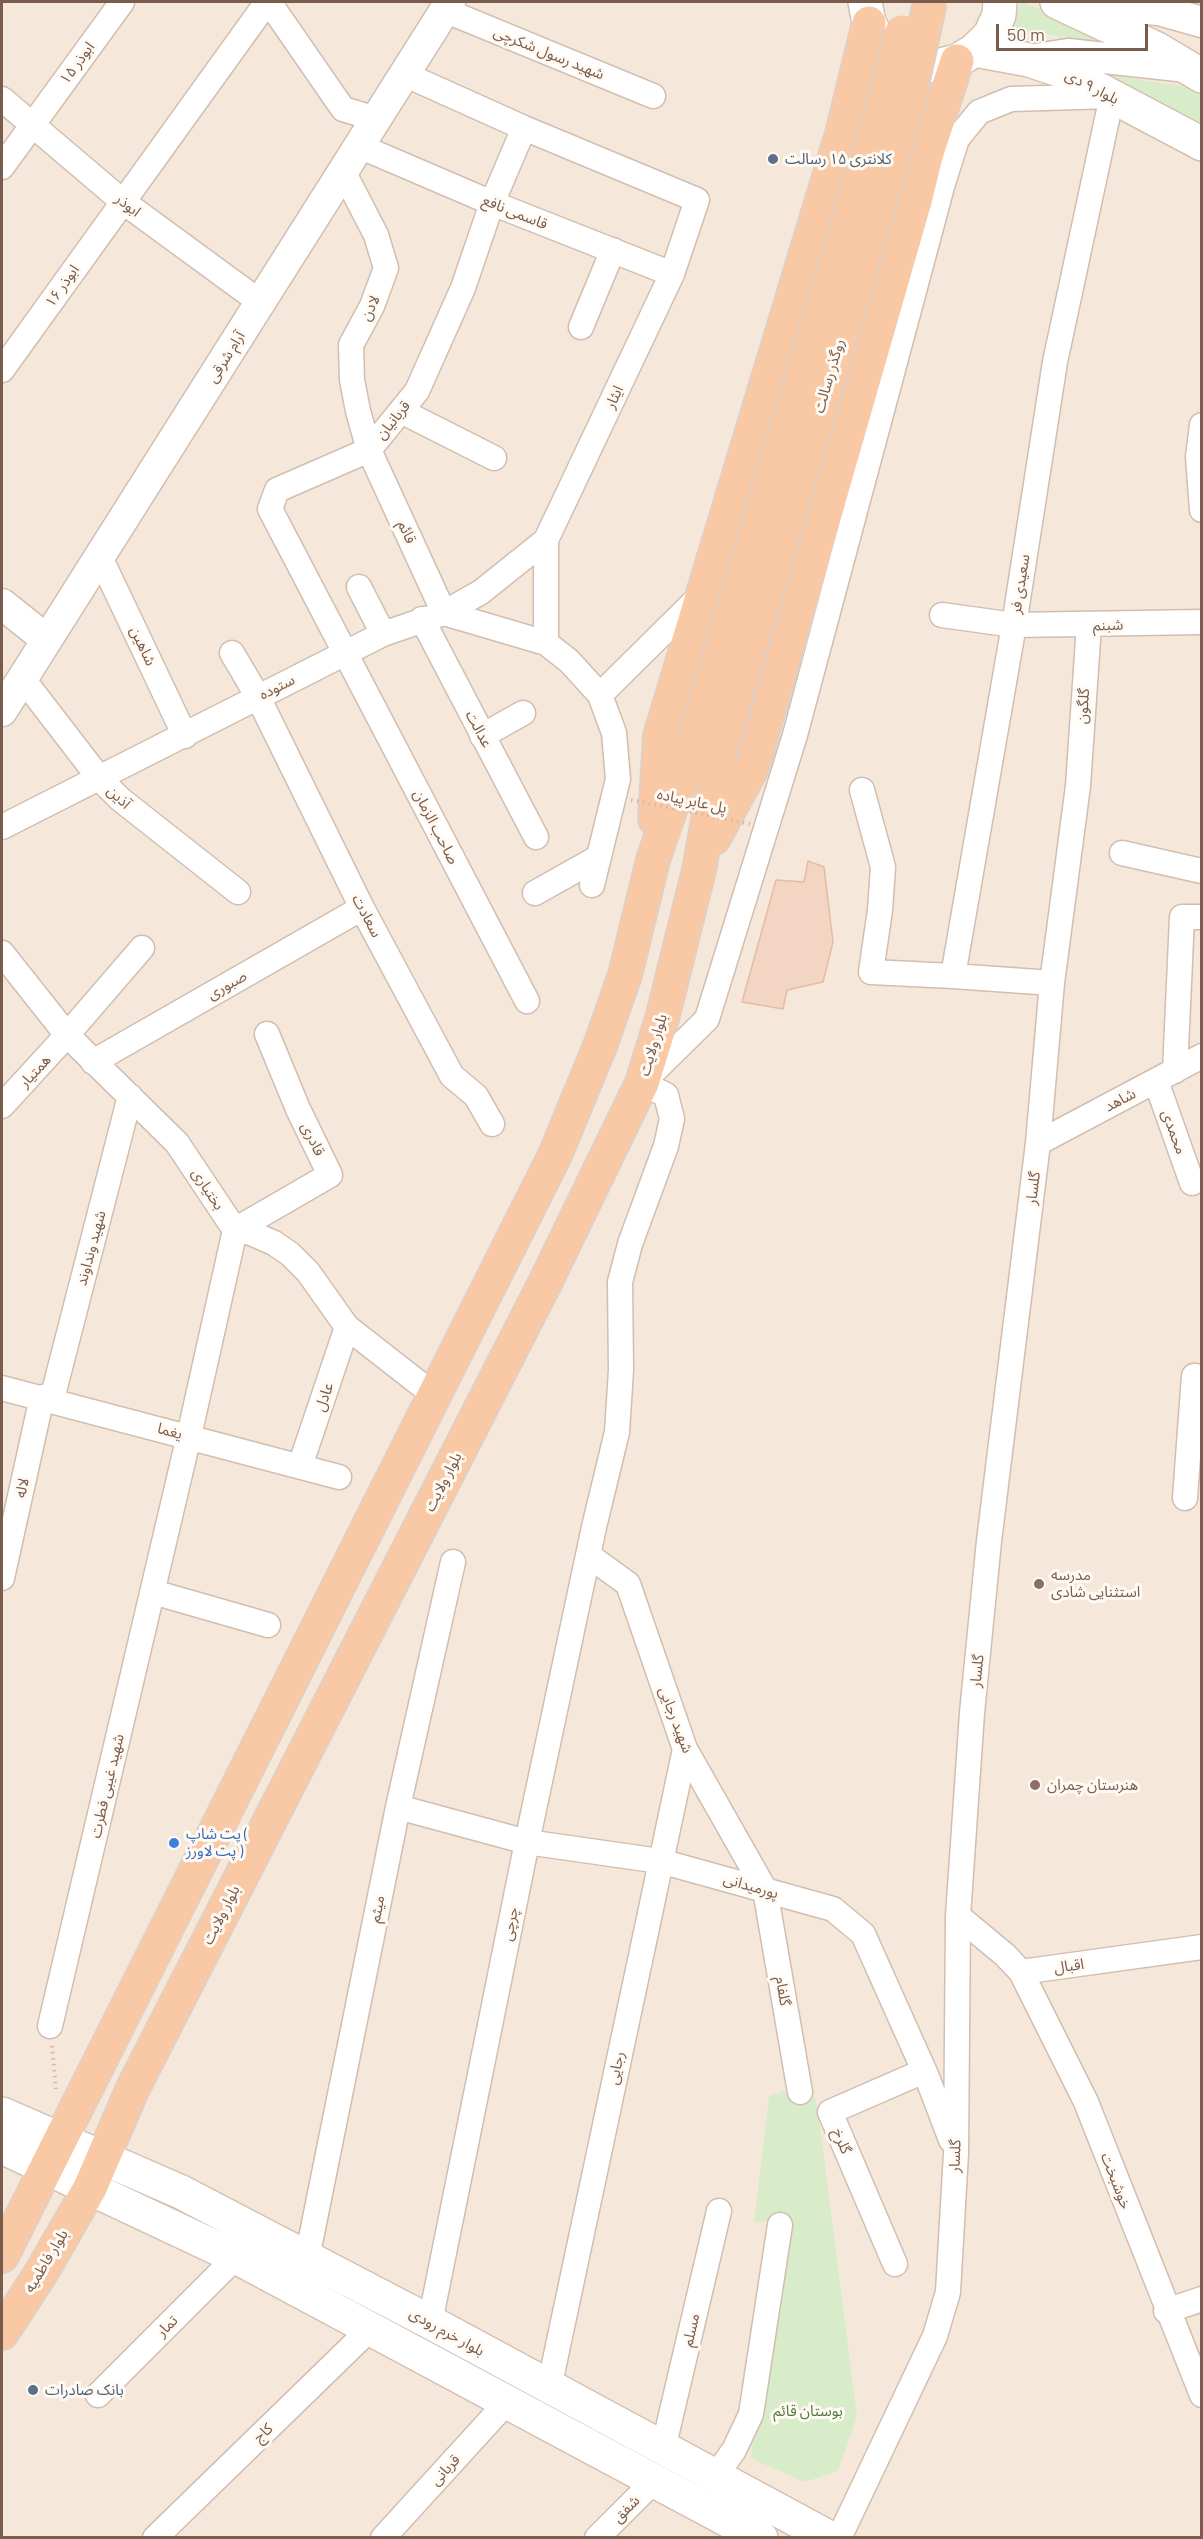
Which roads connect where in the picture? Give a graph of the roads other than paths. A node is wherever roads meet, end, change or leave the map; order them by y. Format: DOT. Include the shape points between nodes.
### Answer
graph roads {
  1 [pos="122,2"];
  2 [pos="268,2"];
  3 [pos="909,2"];
  4 [pos="930,2"];
  5 [pos="1000,2"];
  6 [pos="1060,3"];
  7 [pos="447,6"];
  8 [pos="862,9"];
  9 [pos="1202,22"];
  10 [pos="966,56"];
  11 [pos="1029,60"];
  12 [pos="1197,70"];
  13 [pos="404,74"];
  14 [pos="653,96"];
  15 [pos="1112,96"];
  16 [pos="2,99"];
  17 [pos="376,119"];
  18 [pos="33,124"];
  19 [pos="524,128"];
  20 [pos="842,134"];
  21 [pos="957,139"];
  22 [pos="1202,144"];
  23 [pos="926,156"];
  24 [pos="351,159"];
  25 [pos="2,167"];
  26 [pos="122,201"];
  27 [pos="492,203"];
  28 [pos="613,250"];
  29 [pos="672,274"];
  30 [pos="260,302"];
  31 [pos="581,327"];
  32 [pos="2,370"];
  33 [pos="401,411"];
  34 [pos="1202,425"];
  35 [pos="369,450"];
  36 [pos="494,458"];
  37 [pos="1202,510"];
  38 [pos="546,540"];
  39 [pos="100,557"];
  40 [pos="359,587"];
  41 [pos="703,593"];
  42 [pos="2,604"];
  43 [pos="942,615"];
  44 [pos="433,616"];
  45 [pos="1202,622"];
  46 [pos="1014,625"];
  47 [pos="1089,625"];
  48 [pos="383,634"];
  49 [pos="47,640"];
  50 [pos="546,643"];
  51 [pos="346,652"];
  52 [pos="232,653"];
  53 [pos="23,679"];
  54 [pos="600,695"];
  55 [pos="258,697"];
  56 [pos="2,711"];
  57 [pos="523,713"];
  58 [pos="185,736"];
  59 [pos="482,736"];
  60 [pos="707,745"];
  61 [pos="100,778"];
  62 [pos="1078,786"];
  63 [pos="862,790"];
  64 [pos="2,827"];
  65 [pos="536,837"];
  66 [pos="1122,853"];
  67 [pos="599,857"];
  68 [pos="652,860"];
  69 [pos="699,870"];
  70 [pos="1202,871"];
  71 [pos="592,885"];
  72 [pos="238,892"];
  73 [pos="535,892"];
  74 [pos="362,908"];
  75 [pos="1202,917"];
  76 [pos="142,948"];
  77 [pos="2,953"];
  78 [pos="953,976"];
  79 [pos="1052,983"];
  80 [pos="526,1001"];
  81 [pos="267,1034"];
  82 [pos="67,1035"];
  83 [pos="1202,1056"];
  84 [pos="93,1062"];
  85 [pos="1165,1076"];
  86 [pos="642,1083"];
  87 [pos="130,1096"];
  88 [pos="2,1106"];
  89 [pos="492,1124"];
  90 [pos="1038,1143"];
  91 [pos="1192,1183"];
  92 [pos="234,1230"];
  93 [pos="347,1328"];
  94 [pos="1202,1377"];
  95 [pos="2,1388"];
  96 [pos="434,1395"];
  97 [pos="47,1398"];
  98 [pos="189,1436"];
  99 [pos="300,1466"];
  100 [pos="339,1477"];
  101 [pos="1185,1498"];
  102 [pos="588,1555"];
  103 [pos="453,1562"];
  104 [pos="2,1578"];
  105 [pos="153,1592"];
  106 [pos="268,1625"];
  107 [pos="685,1749"];
  108 [pos="398,1807"];
  109 [pos="527,1842"];
  110 [pos="660,1861"];
  111 [pos="765,1890"];
  112 [pos="958,1916"];
  113 [pos="1202,1947"];
  114 [pos="1021,1972"];
  115 [pos="50,2025"];
  116 [pos="924,2071"];
  117 [pos="800,2092"];
  118 [pos="2,2114"];
  119 [pos="60,2138"];
  120 [pos="2,2147"];
  121 [pos="956,2153"];
  122 [pos="104,2157"];
  123 [pos="46,2167"];
  124 [pos="90,2188"];
  125 [pos="719,2211"];
  126 [pos="780,2225"];
  127 [pos="2,2256"];
  128 [pos="236,2257"];
  129 [pos="307,2258"];
  130 [pos="895,2264"];
  131 [pos="1202,2299"];
  132 [pos="1167,2311"];
  133 [pos="430,2322"];
  134 [pos="370,2329"];
  135 [pos="2,2333"];
  136 [pos="549,2388"];
  137 [pos="98,2395"];
  138 [pos="1202,2396"];
  139 [pos="507,2402"];
  140 [pos="663,2449"];
  141 [pos="715,2476"];
  142 [pos="654,2481"];
  143 [pos="155,2538"];
  144 [pos="382,2538"];
  145 [pos="597,2538"];
  146 [pos="761,2538"];
  147 [pos="830,2538"];
  148 [pos="839,2538"];
  1 -- 18 [label="street, ابوذر ۱۵"];
  2 -- 17 [label="street" via="343,109"];
  2 -- 26 [label="street"];
  3 -- 60 [label="highway, روگذر رسالت, bridge"];
  4 -- 60 [label="highway, روگذر رسالت, bridge" via="907,108"];
  5 -- 10 [label="main road" via="990,35"];
  6 -- 9 [label="street" via="1159,10"];
  6 -- 12 [label="main road"];
  7 -- 13 [label="street, آرام شرقی"];
  7 -- 14 [label="street, شهید رسول شکرچی"];
  8 -- 10 [label="main road, بلوار ۹ دی" via="879,41 895,55 936,66"];
  8 -- 20 [label="highway"];
  10 -- 11 [label="main road, بلوار ۹ دی"];
  10 -- 21 [label="street"];
  10 -- 23 [label="highway"];
  11 -- 12 [label="street" via="1068,54"];
  11 -- 15 [label="main road, بلوار ۹ دی" via="1068,73"];
  13 -- 17 [label="street, آرام شرقی"];
  13 -- 19 [label="street, ایثار"];
  15 -- 21 [label="street" via="1011,99 979,112"];
  15 -- 22 [label="main road, بلوار ۹ دی"];
  15 -- 46 [label="street, سعیدی فر" via="1055,362"];
  16 -- 18 [label="street, ابوذر"];
  17 -- 24 [label="street, آرام شرقی"];
  18 -- 25 [label="street, ابوذر ۱۵"];
  18 -- 26 [label="street, ابوذر"];
  19 -- 27 [label="street, قربانیان"];
  19 -- 29 [label="street, ایثار" via="697,200"];
  20 -- 23 [label="highway" via="865,126 892,127 912,139"];
  20 -- 41 [label="highway"];
  21 -- 86 [label="street" via="795,735 707,1019"];
  23 -- 69 [label="highway" via="752,768"];
  24 -- 27 [label="street, قاسمی نافع"];
  24 -- 30 [label="street, آرام شرقی"];
  24 -- 35 [label="street, لادن" via="386,268 351,345 354,391"];
  26 -- 30 [label="street, ابوذر"];
  26 -- 32 [label="street, ابوذر ۱۶"];
  27 -- 28 [label="street, قاسمی نافع"];
  27 -- 33 [label="street, قربانیان" via="463,288 417,391"];
  28 -- 29 [label="street, قاسمی نافع"];
  28 -- 31 [label="street"];
  29 -- 38 [label="street, ایثار"];
  30 -- 39 [label="street, آرام شرقی"];
  33 -- 35 [label="street, قربانیان"];
  33 -- 36 [label="street"];
  34 -- 37 [label="street" via="1198,457"];
  35 -- 44 [label="street, قائم"];
  35 -- 51 [label="street, قربانیان" via="277,490 270,509"];
  38 -- 44 [label="street, ستوده" via="481,592"];
  38 -- 50 [label="street, ایثار"];
  39 -- 49 [label="street, آرام شرقی"];
  39 -- 58 [label="street, شاهین"];
  40 -- 48 [label="street"];
  41 -- 54 [label="street"];
  41 -- 68 [label="highway" via="660,736"];
  42 -- 49 [label="street"];
  43 -- 46 [label="street, شبنم"];
  44 -- 48 [label="street, ستوده"];
  44 -- 50 [label="street"];
  44 -- 59 [label="street, عدالت"];
  45 -- 47 [label="street, شبنم"];
  46 -- 47 [label="street, شبنم"];
  46 -- 78 [label="street, سعیدی فر"];
  47 -- 62 [label="street, گلگون"];
  48 -- 51 [label="street, ستوده"];
  49 -- 53 [label="street, آرام شرقی"];
  50 -- 54 [label="street"];
  51 -- 55 [label="street, ستوده"];
  51 -- 80 [label="street, صاحب الزمان"];
  52 -- 55 [label="street, سعادت"];
  53 -- 56 [label="street, آرام شرقی"];
  53 -- 61 [label="street, آذین"];
  54 -- 67 [label="street" via="614,733 618,778"];
  55 -- 58 [label="street, ستوده"];
  55 -- 74 [label="street, سعادت"];
  57 -- 59 [label="street"];
  58 -- 61 [label="street, ستوده"];
  59 -- 65 [label="street, عدالت"];
  60 -- 68 [label="highway"];
  60 -- 69 [label="highway, بلوار ولایت"];
  61 -- 64 [label="street, ستوده"];
  61 -- 72 [label="street, آذین" via="120,800"];
  62 -- 79 [label="street, گلسار"];
  63 -- 78 [label="street" via="883,867 871,972"];
  66 -- 70 [label="street"];
  67 -- 71 [label="street"];
  67 -- 73 [label="street"];
  68 -- 96 [label="highway" via="626,975 600,1046 555,1155"];
  69 -- 86 [label="highway, بلوار ولایت"];
  74 -- 84 [label="street, صبوری"];
  74 -- 89 [label="street, سعادت" via="452,1076 476,1096"];
  75 -- 85 [label="street" via="1182,917"];
  76 -- 82 [label="street"];
  77 -- 82 [label="street, بختیاری"];
  78 -- 79 [label="street"];
  79 -- 90 [label="street, گلسار"];
  81 -- 92 [label="street, قادری" via="330,1175"];
  82 -- 84 [label="street, بختیاری"];
  82 -- 88 [label="street, همتیار"];
  83 -- 85 [label="street, شاهد"];
  84 -- 87 [label="street, بختیاری"];
  85 -- 90 [label="street, شاهد"];
  85 -- 91 [label="street, محمدی"];
  86 -- 102 [label="street, چرچی" via="666,1095 672,1119 620,1282 617,1432"];
  86 -- 122 [label="highway, بلوار ولایت" via="545,1283 133,2088"];
  87 -- 92 [label="street, بختیاری" via="177,1143"];
  87 -- 97 [label="street, شهید ونداوند"];
  90 -- 112 [label="street, گلسار" via="989,1541"];
  92 -- 93 [label="street" via="251,1233 290,1254 308,1272"];
  92 -- 98 [label="street, شهید غیبی فطرت"];
  93 -- 96 [label="street"];
  93 -- 99 [label="street, عادل"];
  94 -- 101 [label="street" via="1194,1376"];
  95 -- 97 [label="street, یغما"];
  96 -- 119 [label="highway"];
  97 -- 98 [label="street, یغما"];
  97 -- 104 [label="street, لاله"];
  98 -- 99 [label="street, یغما"];
  98 -- 105 [label="street, شهید غیبی فطرت"];
  99 -- 100 [label="street, یغما"];
  102 -- 107 [label="street, شهید رجایی" via="628,1584"];
  102 -- 109 [label="street, چرچی"];
  103 -- 108 [label="street, میثم"];
  105 -- 106 [label="street"];
  105 -- 115 [label="street, شهید غیبی فطرت"];
  107 -- 110 [label="street, رجایی"];
  107 -- 111 [label="street, شهید رجایی"];
  108 -- 109 [label="street, پورمیدانی"];
  108 -- 129 [label="street, میثم"];
  109 -- 110 [label="street, پورمیدانی"];
  109 -- 133 [label="street, چرچی"];
  110 -- 111 [label="street, پورمیدانی"];
  110 -- 136 [label="street, رجایی"];
  111 -- 116 [label="street, پورمیدانی" via="832,1909 863,1934"];
  111 -- 117 [label="street, گلفام"];
  112 -- 114 [label="street"];
  112 -- 121 [label="street, گلسار"];
  113 -- 114 [label="street, اقبال"];
  114 -- 132 [label="street, خوشبخت" via="1086,2102"];
  116 -- 121 [label="street, پورمیدانی"];
  116 -- 130 [label="street, گلرخ" via="830,2112"];
  118 -- 119 [label="main road, بلوار خرم رودی"];
  119 -- 122 [label="main road, بلوار خرم رودی"];
  119 -- 123 [label="highway"];
  120 -- 123 [label="main road"];
  121 -- 148 [label="street, گلسار" via="948,2292 935,2336"];
  122 -- 124 [label="highway, بلوار ولایت"];
  122 -- 129 [label="main road, بلوار خرم رودی"];
  123 -- 124 [label="main road"];
  123 -- 127 [label="highway"];
  124 -- 128 [label="main road"];
  124 -- 135 [label="highway, بلوار فاطمیه"];
  125 -- 140 [label="street, مسلم"];
  126 -- 141 [label="street" via="753,2407 745,2430"];
  128 -- 134 [label="main road"];
  128 -- 137 [label="street, تمار"];
  129 -- 133 [label="main road, بلوار خرم رودی"];
  131 -- 132 [label="street"];
  132 -- 138 [label="street, خوشبخت"];
  133 -- 136 [label="main road, بلوار خرم رودی"];
  134 -- 139 [label="main road"];
  134 -- 143 [label="street, کاج"];
  136 -- 140 [label="main road, بلوار خرم رودی"];
  139 -- 142 [label="main road"];
  139 -- 144 [label="street, قربانی"];
  140 -- 141 [label="main road, بلوار خرم رودی"];
  141 -- 147 [label="main road, بلوار خرم رودی"];
  142 -- 145 [label="street, شفق"];
  142 -- 146 [label="main road"];
}
